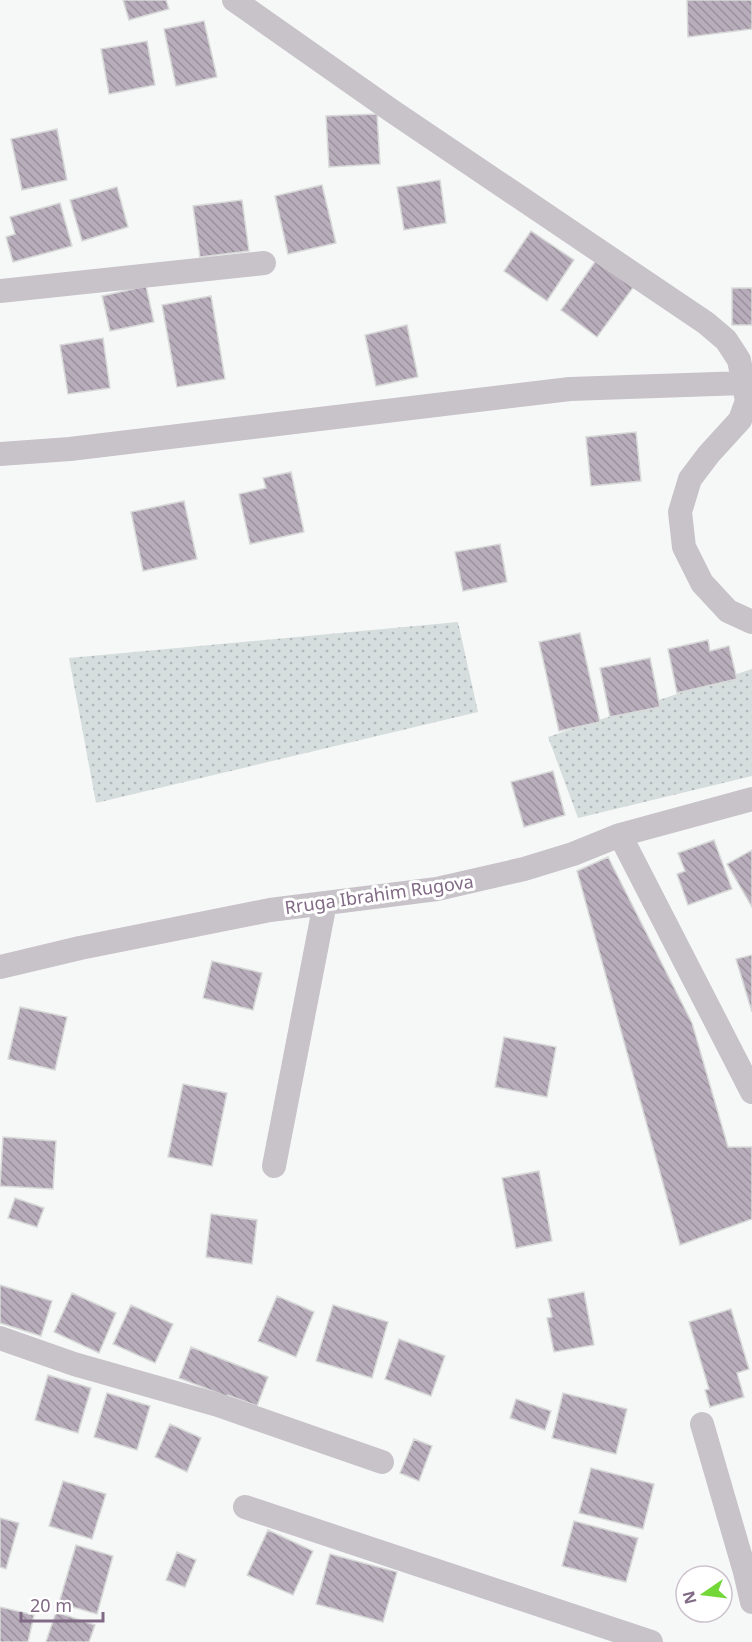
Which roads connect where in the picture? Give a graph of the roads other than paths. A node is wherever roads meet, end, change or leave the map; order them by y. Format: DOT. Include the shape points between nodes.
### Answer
graph roads {
  1 [pos="234,0"];
  2 [pos="264,263"];
  3 [pos="0,291"];
  4 [pos="744,383"];
  5 [pos="0,454"];
  6 [pos="752,622"];
  7 [pos="752,799"];
  8 [pos="620,835"];
  9 [pos="325,903"];
  10 [pos="0,967"];
  11 [pos="752,1092"];
  12 [pos="274,1166"];
  13 [pos="0,1338"];
  14 [pos="702,1424"];
  15 [pos="382,1462"];
  16 [pos="245,1507"];
  17 [pos="749,1571"];
  18 [pos="752,1602"];
  19 [pos="651,1642"];
  1 -- 4 [label="street" via="706,323 726,340 739,360"];
  2 -- 3 [label="street"];
  4 -- 5 [label="street" via="570,389"];
  4 -- 6 [label="street" via="747,401 740,420 690,480 680,512 684,547 702,583 728,611"];
  7 -- 8 [label="street, Rruga Ibrahim Rugova"];
  8 -- 9 [label="street, Rruga Ibrahim Rugova" via="533,866 437,889"];
  8 -- 11 [label="street"];
  9 -- 10 [label="street, Rruga Ibrahim Rugova" via="270,910"];
  9 -- 12 [label="street"];
  13 -- 15 [label="street"];
  14 -- 17 [label="street"];
  16 -- 19 [label="street"];
  17 -- 18 [label="street"];
}
